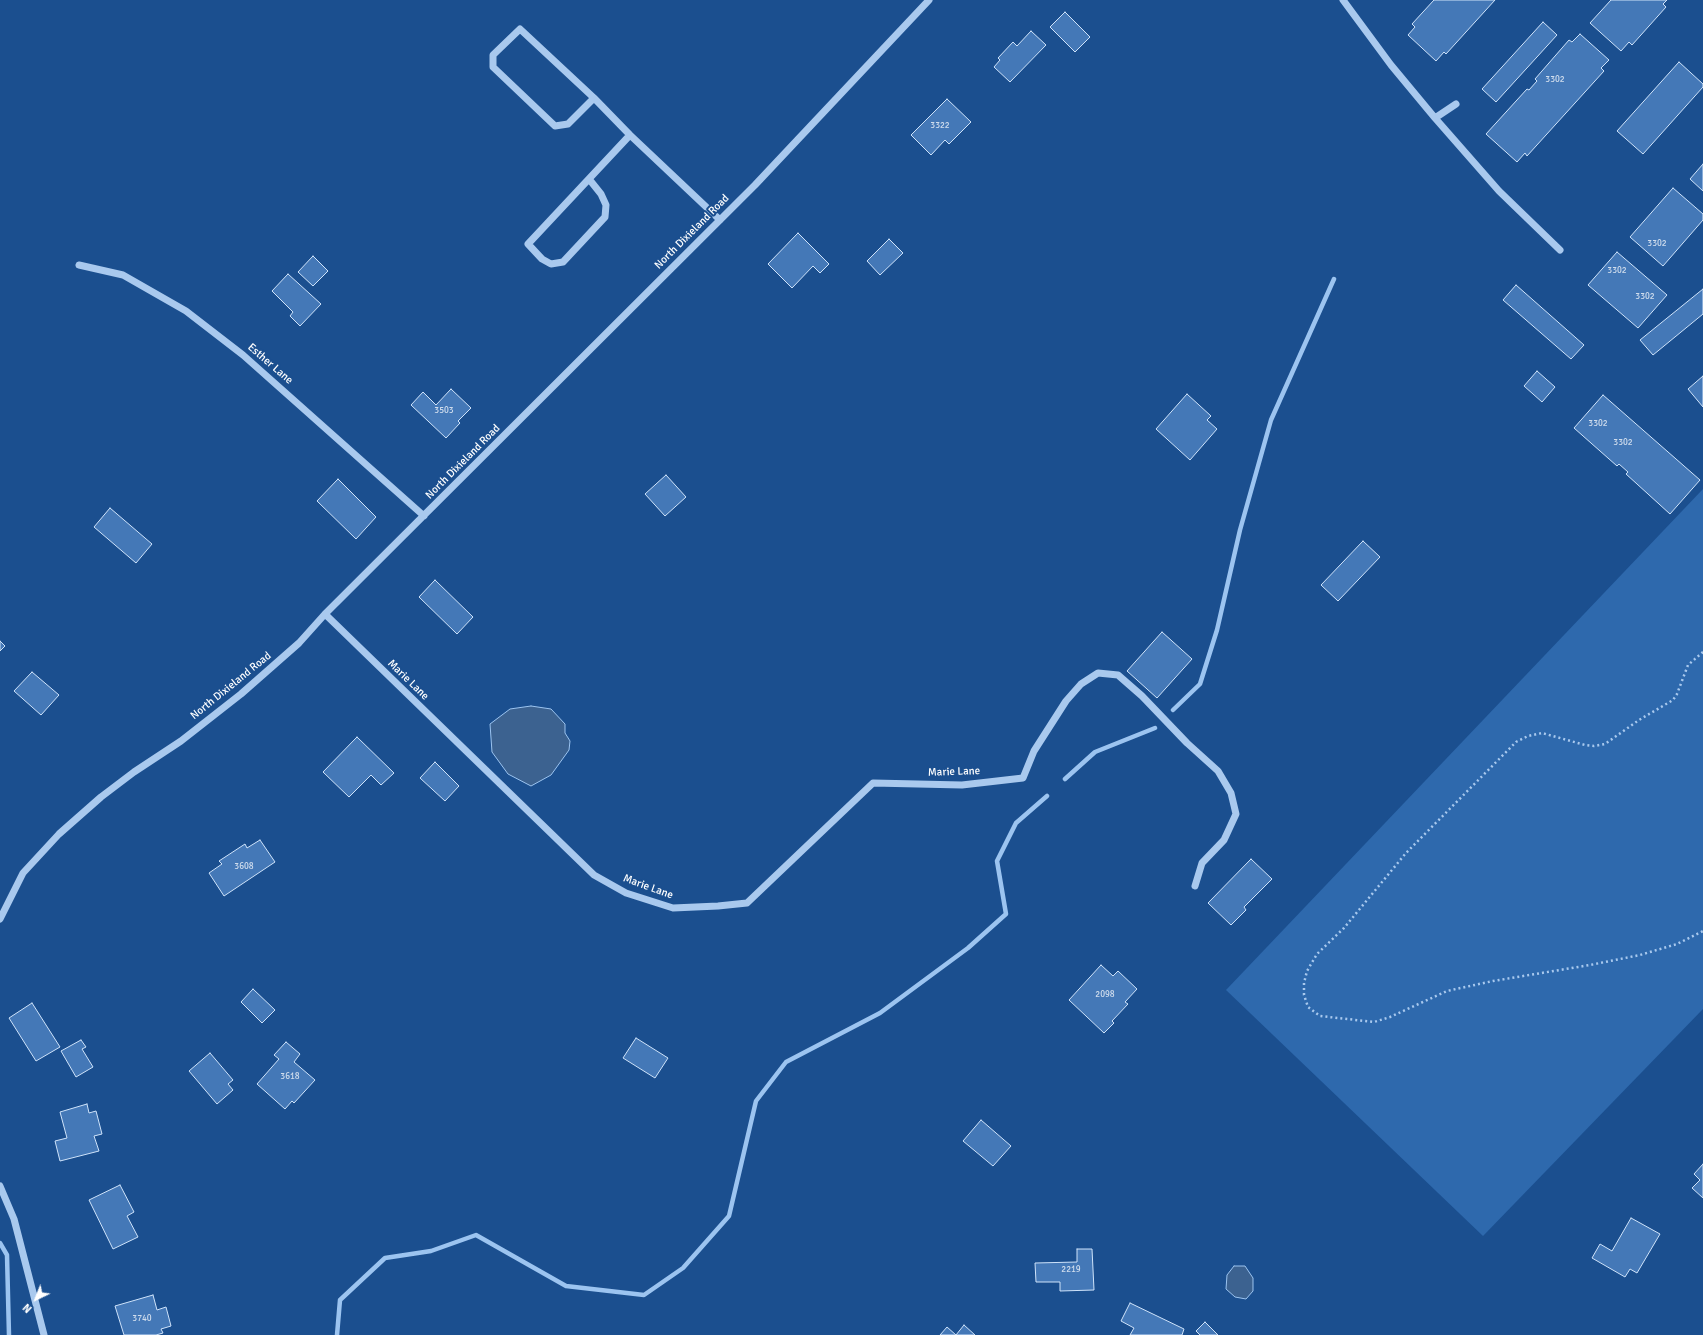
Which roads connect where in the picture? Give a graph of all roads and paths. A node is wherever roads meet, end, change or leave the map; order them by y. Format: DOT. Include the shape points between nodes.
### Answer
graph roads {
  1 [pos="929,0"];
  2 [pos="1343,0"];
  3 [pos="594,98"];
  4 [pos="1456,104"];
  5 [pos="1435,118"];
  6 [pos="630,135"];
  7 [pos="590,180"];
  8 [pos="720,220"];
  9 [pos="1560,250"];
  10 [pos="79,265"];
  11 [pos="424,516"];
  12 [pos="325,614"];
  13 [pos="1703,652"];
  14 [pos="1195,886"];
  15 [pos="0,919"];
  16 [pos="1703,931"];
  17 [pos="0,1186"];
  18 [pos="44,1335"];
  1 -- 8 [label="street, North Dixieland Road"];
  2 -- 5 [label="street" via="1391,65"];
  3 -- 3 [label="street" via="520,29 493,56 493,67 555,126 568,124"];
  3 -- 6 [label="street"];
  4 -- 5 [label="street"];
  5 -- 9 [label="street" via="1499,191"];
  6 -- 7 [label="street"];
  6 -- 8 [label="street"];
  7 -- 7 [label="street" via="528,244 542,259 551,264 563,262 605,217 606,205 602,194"];
  8 -- 11 [label="street, North Dixieland Road"];
  10 -- 11 [label="street, Esther Lane" via="123,275 186,311 243,354"];
  11 -- 12 [label="street, North Dixieland Road"];
  12 -- 14 [label="street, Marie Lane" via="594,875 626,893 673,908 747,902 873,783 962,785 1023,778 1034,751 1066,701 1081,684 1098,673 1118,675 1218,771 1231,793 1236,814 1224,840 1202,863"];
  12 -- 15 [label="street, North Dixieland Road" via="299,643 241,694 181,741 118,785 59,834 23,873"];
  13 -- 16 [label="path" via="1688,665 1673,700 1605,744 1589,745 1542,733 1516,742 1406,853 1344,928 1317,954 1307,971 1304,995 1308,1007 1320,1016 1374,1022 1447,991 1640,955 1677,944"];
  17 -- 18 [label="street" via="14,1219"];
}
